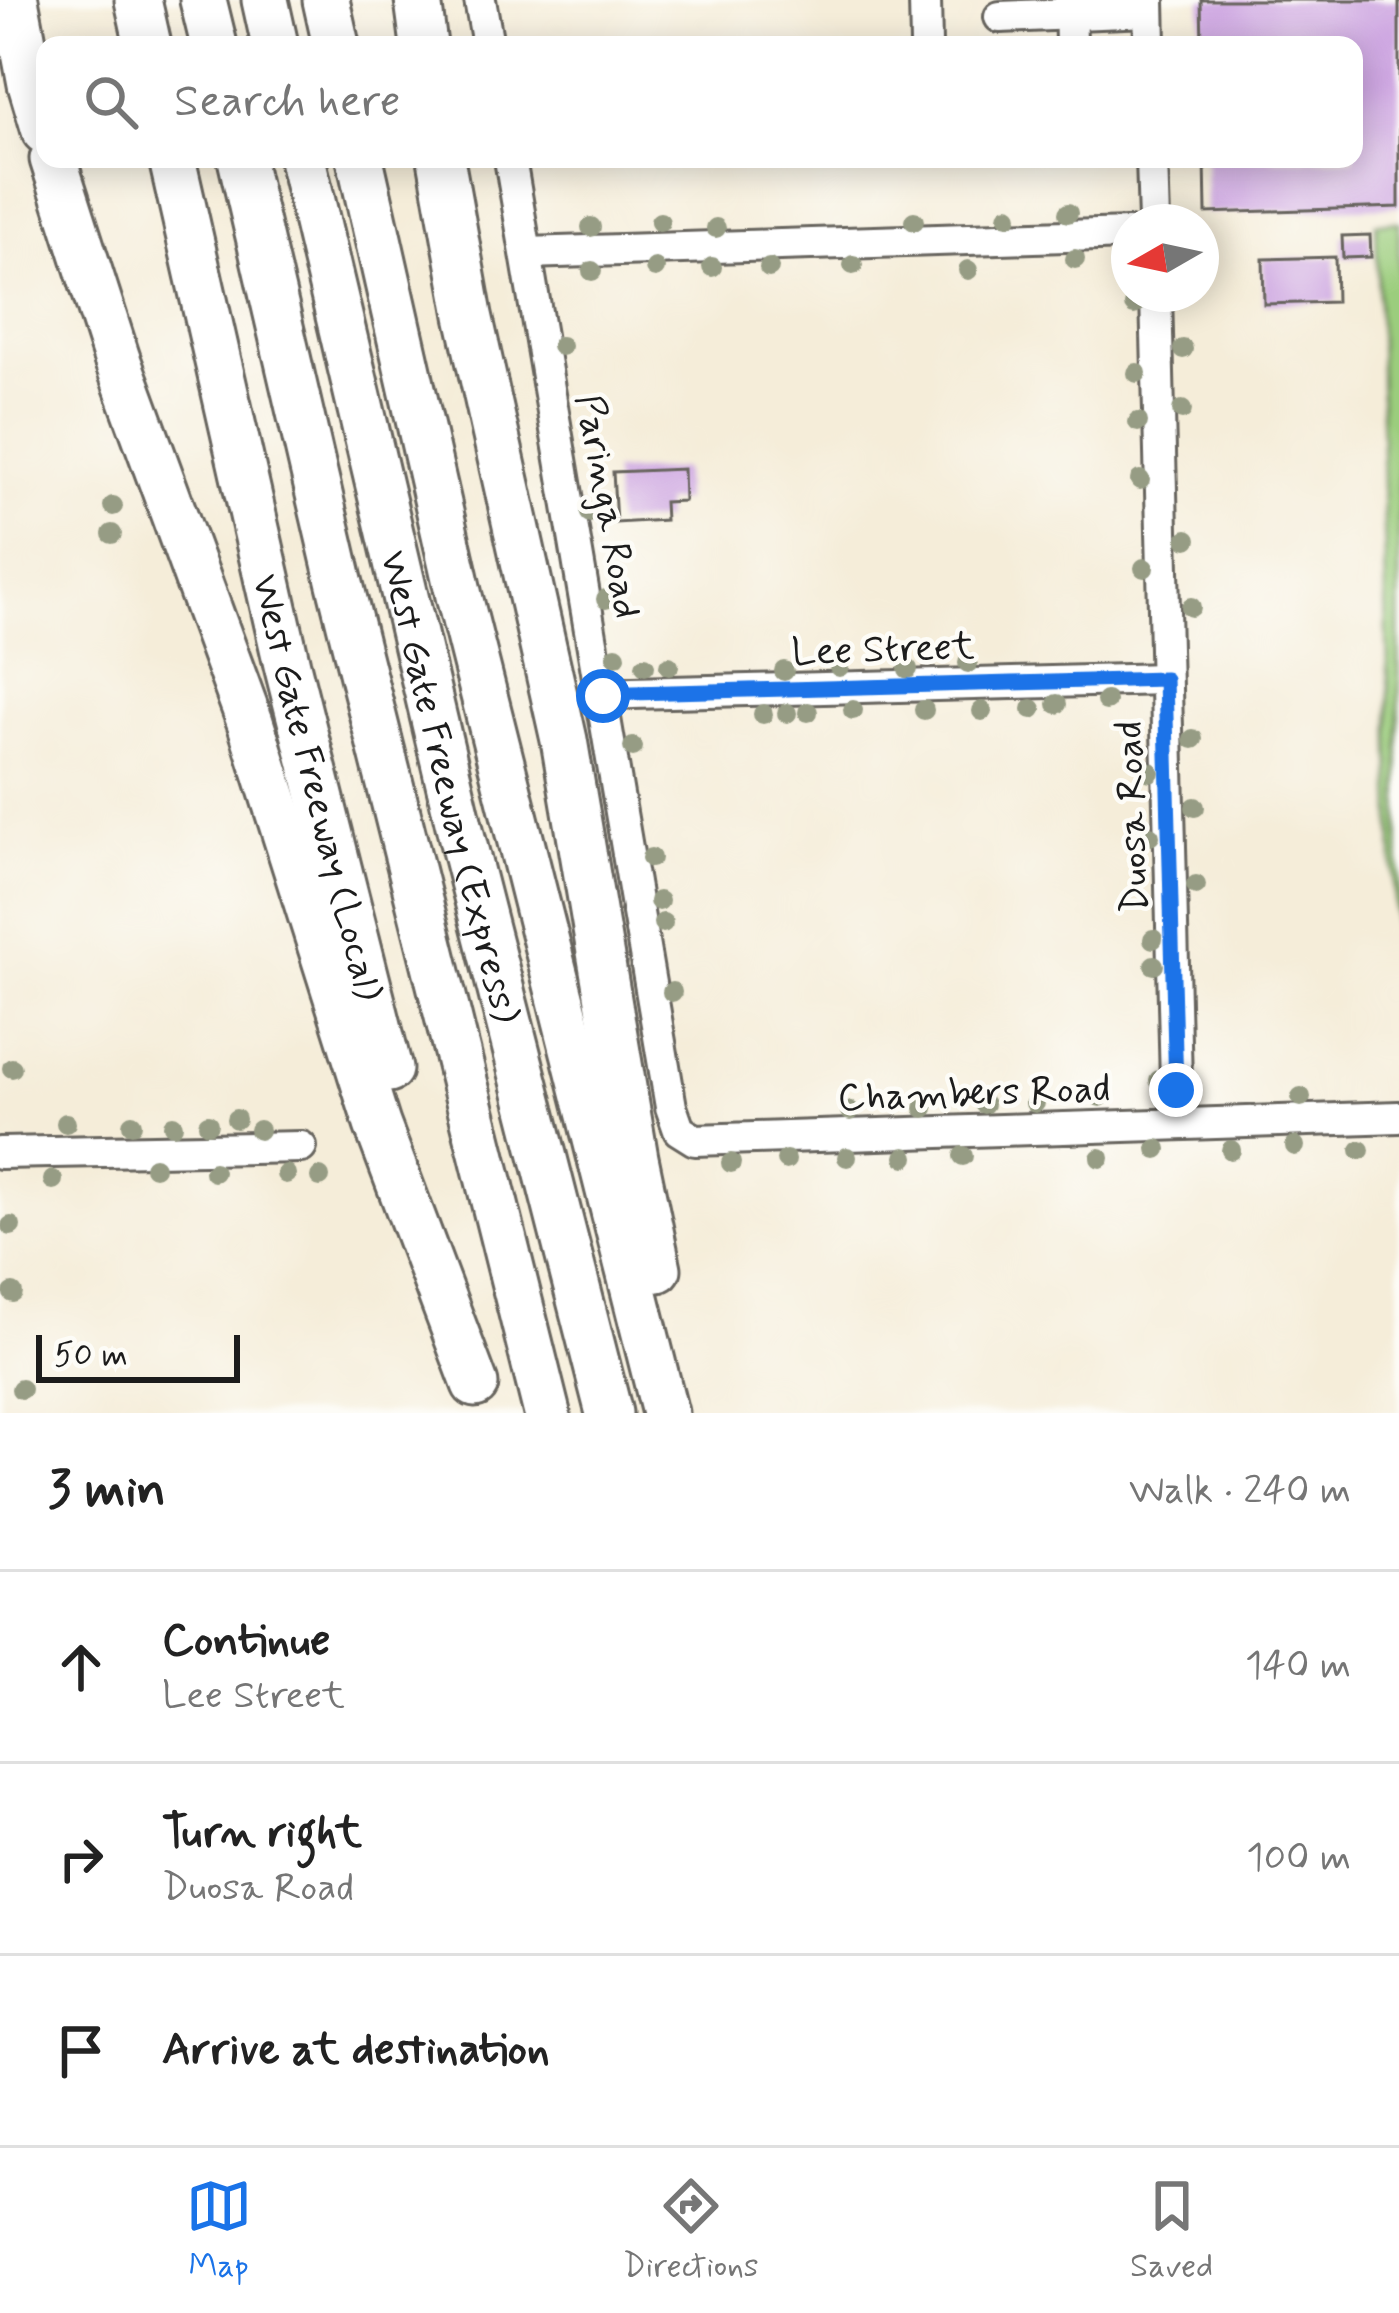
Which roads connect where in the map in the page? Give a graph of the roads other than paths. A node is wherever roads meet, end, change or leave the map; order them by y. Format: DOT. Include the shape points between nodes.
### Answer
graph roads {
  1 [pos="15,0"];
  2 [pos="138,0"];
  3 [pos="203,0"];
  4 [pos="265,0"];
  5 [pos="326,0"];
  6 [pos="418,0"];
  7 [pos="479,0"];
  8 [pos="925,0"];
  9 [pos="1149,5"];
  10 [pos="1070,7"];
  11 [pos="1000,21"];
  12 [pos="146,36"];
  13 [pos="212,36"];
  14 [pos="273,36"];
  15 [pos="334,36"];
  16 [pos="423,36"];
  17 [pos="486,36"];
  18 [pos="926,36"];
  19 [pos="1150,36"];
  20 [pos="36,98"];
  21 [pos="56,168"];
  22 [pos="174,168"];
  23 [pos="243,168"];
  24 [pos="304,168"];
  25 [pos="362,168"];
  26 [pos="443,168"];
  27 [pos="512,168"];
  28 [pos="1152,168"];
  29 [pos="1153,204"];
  30 [pos="1111,235"];
  31 [pos="527,253"];
  32 [pos="1156,312"];
  33 [pos="1165,679"];
  34 [pos="603,696"];
  35 [pos="1399,1117"];
  36 [pos="1177,1122"];
  37 [pos="695,1140"];
  38 [pos="301,1147"];
  39 [pos="0,1153"];
  40 [pos="479,1399"];
  41 [pos="547,1413"];
  42 [pos="609,1413"];
  43 [pos="665,1413"];
  44 [pos="693,1413"];
  1 -- 20 [label="highway"];
  2 -- 12 [label="highway"];
  3 -- 13 [label="highway"];
  4 -- 14 [label="highway"];
  5 -- 15 [label="highway"];
  6 -- 16 [label="highway"];
  7 -- 17 [label="street"];
  8 -- 18 [label="street"];
  9 -- 10 [label="street"];
  9 -- 19 [label="street"];
  10 -- 11 [label="street"];
  21 -- 40 [label="highway" via="250,722 377,1124"];
  22 -- 40 [label="highway, West Gate Freeway (Local)" via="287,665"];
  23 -- 41 [label="highway, West Gate Freeway (Express)"];
  24 -- 42 [label="highway, West Gate Freeway (Express)"];
  25 -- 43 [label="highway" via="459,596"];
  26 -- 44 [label="highway" via="563,740 635,1158"];
  27 -- 31 [label="street, Paringa Road"];
  28 -- 29 [label="street"];
  30 -- 31 [label="street"];
  31 -- 34 [label="street, Paringa Road"];
  32 -- 33 [label="street, Duosa Road"];
  33 -- 34 [label="street, Lee Street"];
  33 -- 36 [label="street, Duosa Road"];
  34 -- 37 [label="street, Paringa Road" via="673,1115"];
  35 -- 36 [label="street, Chambers Road"];
  36 -- 37 [label="street, Chambers Road"];
  38 -- 39 [label="street"];
}
